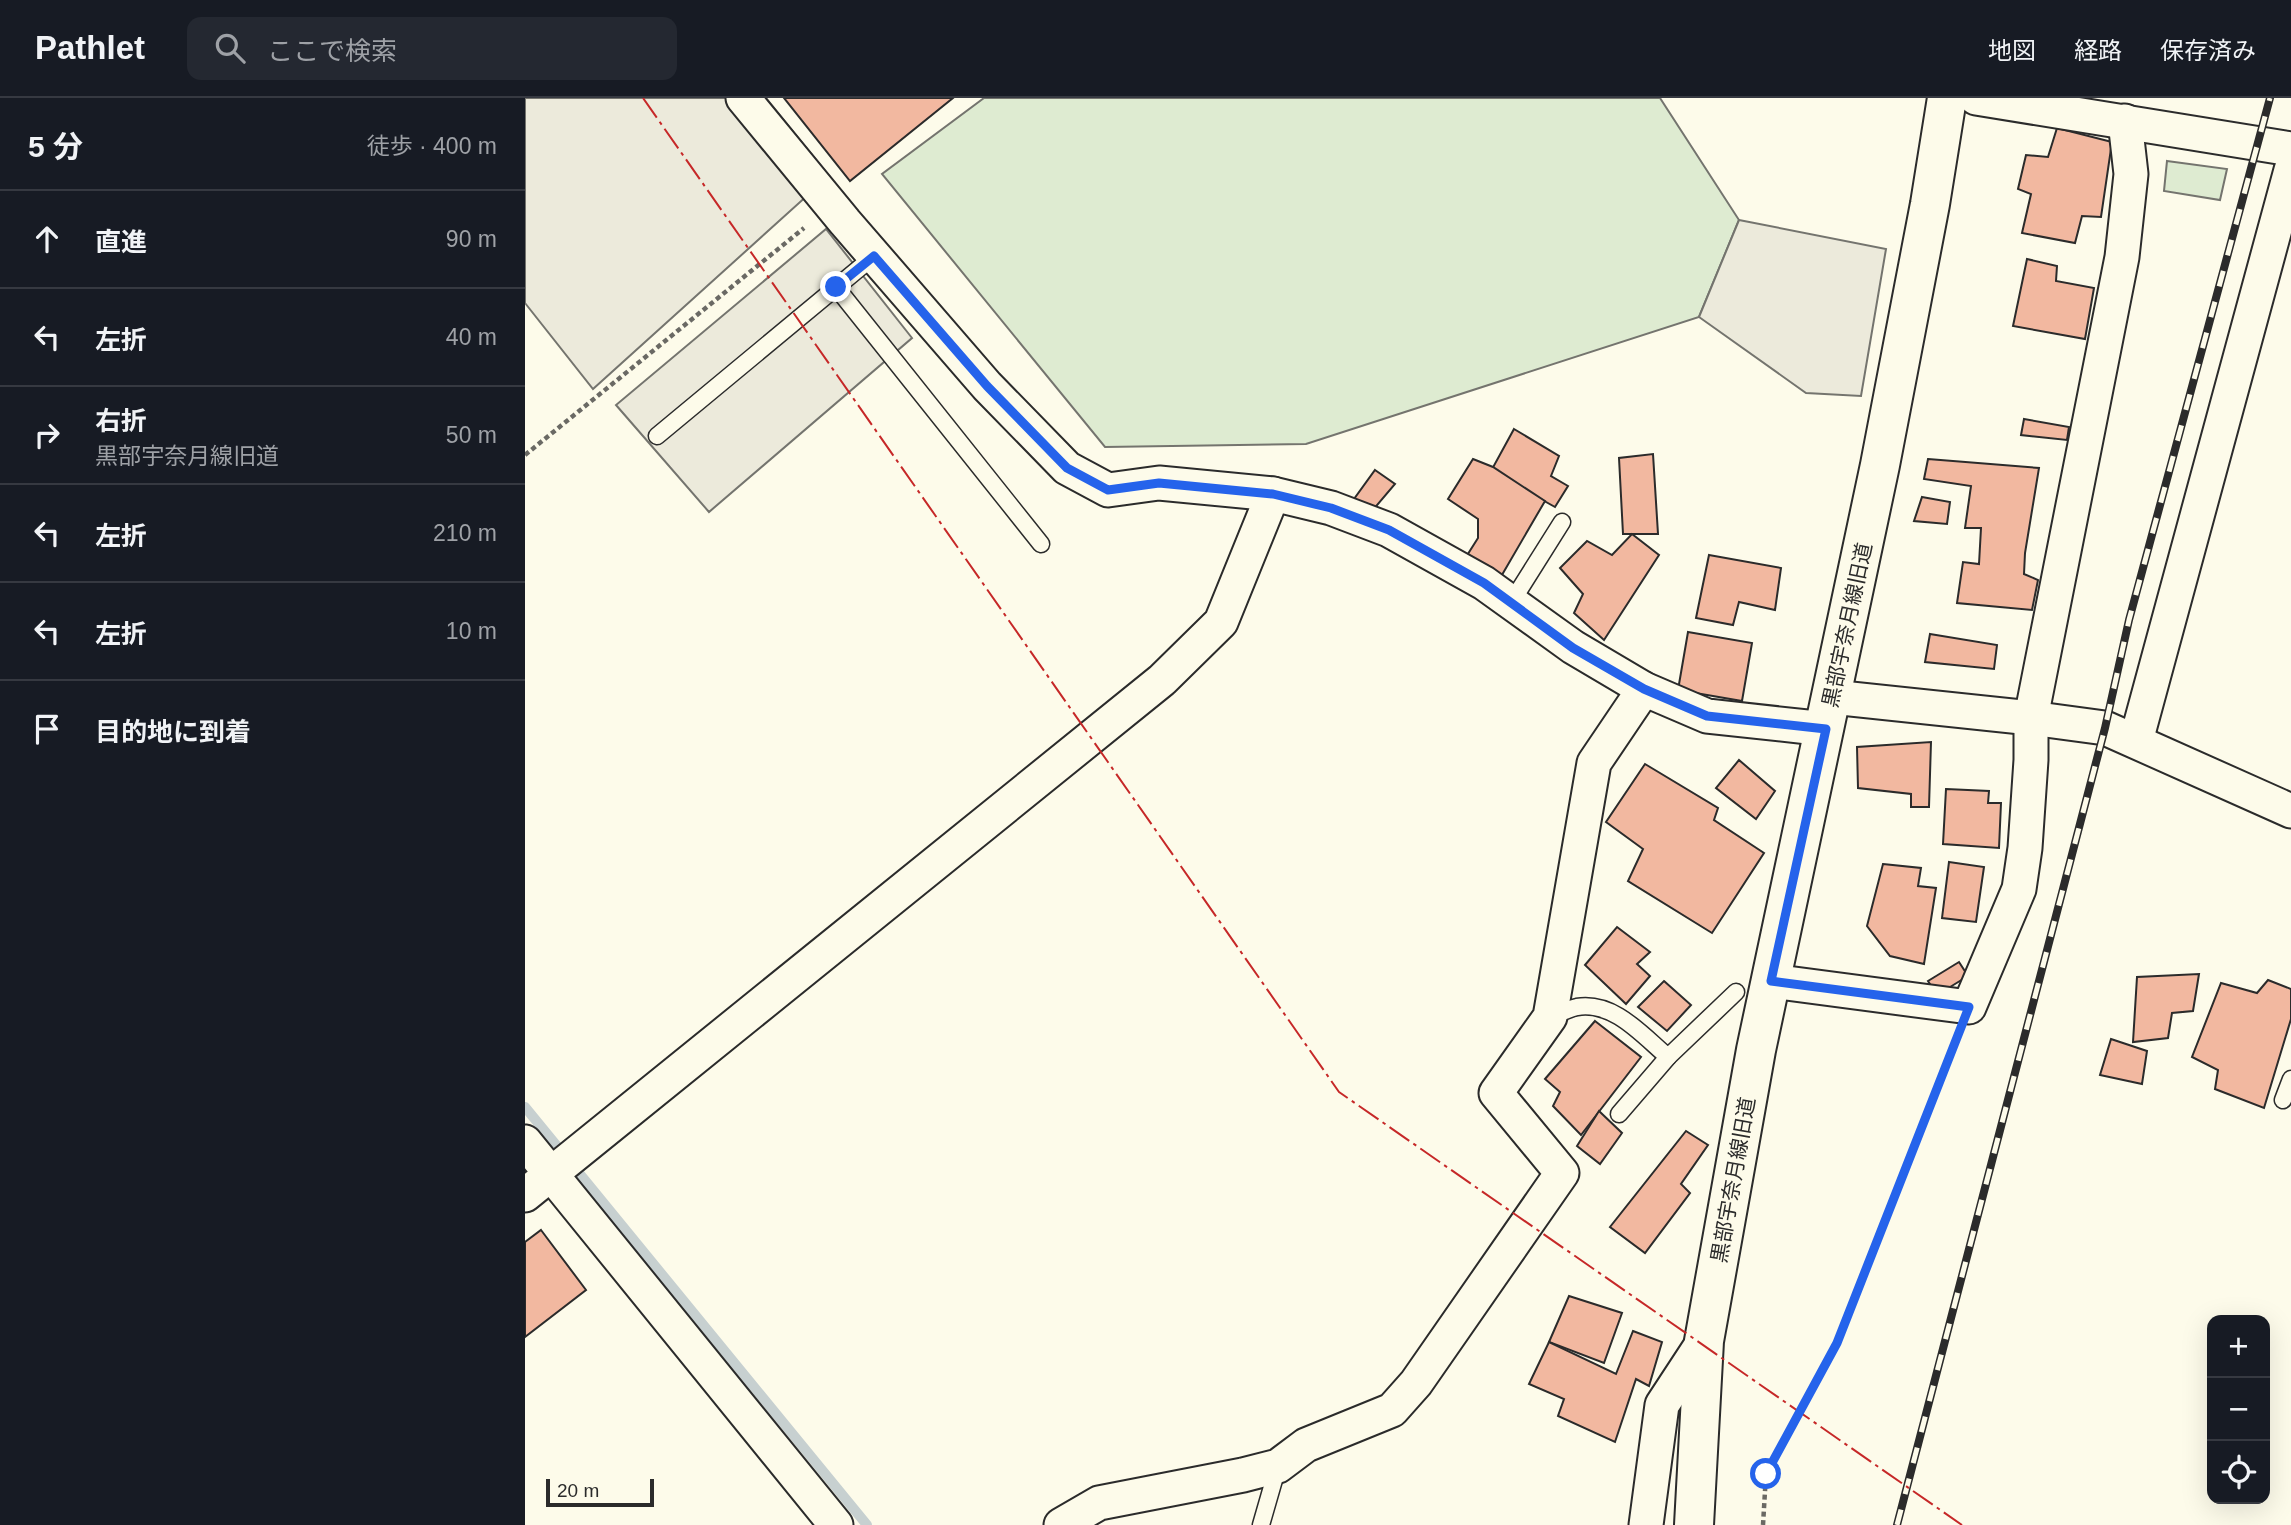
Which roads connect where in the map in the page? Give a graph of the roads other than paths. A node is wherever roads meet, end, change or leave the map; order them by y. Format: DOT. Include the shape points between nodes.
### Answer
graph roads {
  1 [pos="743,98"];
  2 [pos="1947,98"];
  3 [pos="1976,98"];
  4 [pos="2125,121"];
  5 [pos="2291,149"];
  6 [pos="2291,170"];
  7 [pos="874,256"];
  8 [pos="836,287"];
  9 [pos="657,436"];
  10 [pos="1273,494"];
  11 [pos="1563,522"];
  12 [pos="1041,544"];
  13 [pos="1511,603"];
  14 [pos="1644,689"];
  15 [pos="1829,713"];
  16 [pos="2031,718"];
  17 [pos="2136,741"];
  18 [pos="2291,811"];
  19 [pos="1754,986"];
  20 [pos="1550,1017"];
  21 [pos="1668,1057"];
  22 [pos="2291,1079"];
  23 [pos="2283,1100"];
  24 [pos="1619,1114"];
  25 [pos="525,1142"];
  26 [pos="550,1174"];
  27 [pos="525,1195"];
  28 [pos="1704,1341"];
  29 [pos="1277,1466"];
  30 [pos="836,1525"];
  31 [pos="1061,1525"];
  32 [pos="1261,1525"];
  33 [pos="1646,1525"];
  34 [pos="1694,1525"];
  1 -- 7 [label="street"];
  2 -- 15 [label="street, 黒部宇奈月線旧道" via="1917,273"];
  3 -- 4 [label="street"];
  4 -- 5 [label="street"];
  4 -- 16 [label="street" via="2131,174 2122,257"];
  6 -- 17 [label="street"];
  7 -- 8 [label="lane"];
  7 -- 10 [label="street" via="987,386 1067,468 1108,490 1159,483"];
  8 -- 9 [label="lane"];
  8 -- 12 [label="lane"];
  10 -- 13 [label="street" via="1331,508 1389,530"];
  10 -- 26 [label="street" via="1220,622 1162,680"];
  11 -- 13 [label="lane"];
  13 -- 14 [label="street" via="1573,648"];
  14 -- 15 [label="street" via="1707,716"];
  14 -- 20 [label="street" via="1594,763"];
  15 -- 16 [label="street"];
  15 -- 19 [label="street, 黒部宇奈月線旧道"];
  16 -- 17 [label="street" via="2105,728"];
  16 -- 19 [label="street" via="2019,889 1969,1007"];
  17 -- 18 [label="street"];
  19 -- 21 [label="lane"];
  19 -- 28 [label="street, 黒部宇奈月線旧道" via="1756,1050"];
  20 -- 21 [label="lane" via="1576,1007 1601,1007 1625,1020"];
  20 -- 29 [label="street" via="1496,1093 1562,1173 1416,1383 1392,1410 1307,1445"];
  21 -- 24 [label="lane"];
  22 -- 23 [label="lane"];
  25 -- 26 [label="street"];
  26 -- 27 [label="street"];
  26 -- 30 [label="street"];
  28 -- 33 [label="street" via="1662,1405"];
  28 -- 34 [label="street, 黒部宇奈月線旧道"];
  29 -- 31 [label="street" via="1099,1503"];
  29 -- 32 [label="lane"];
}
